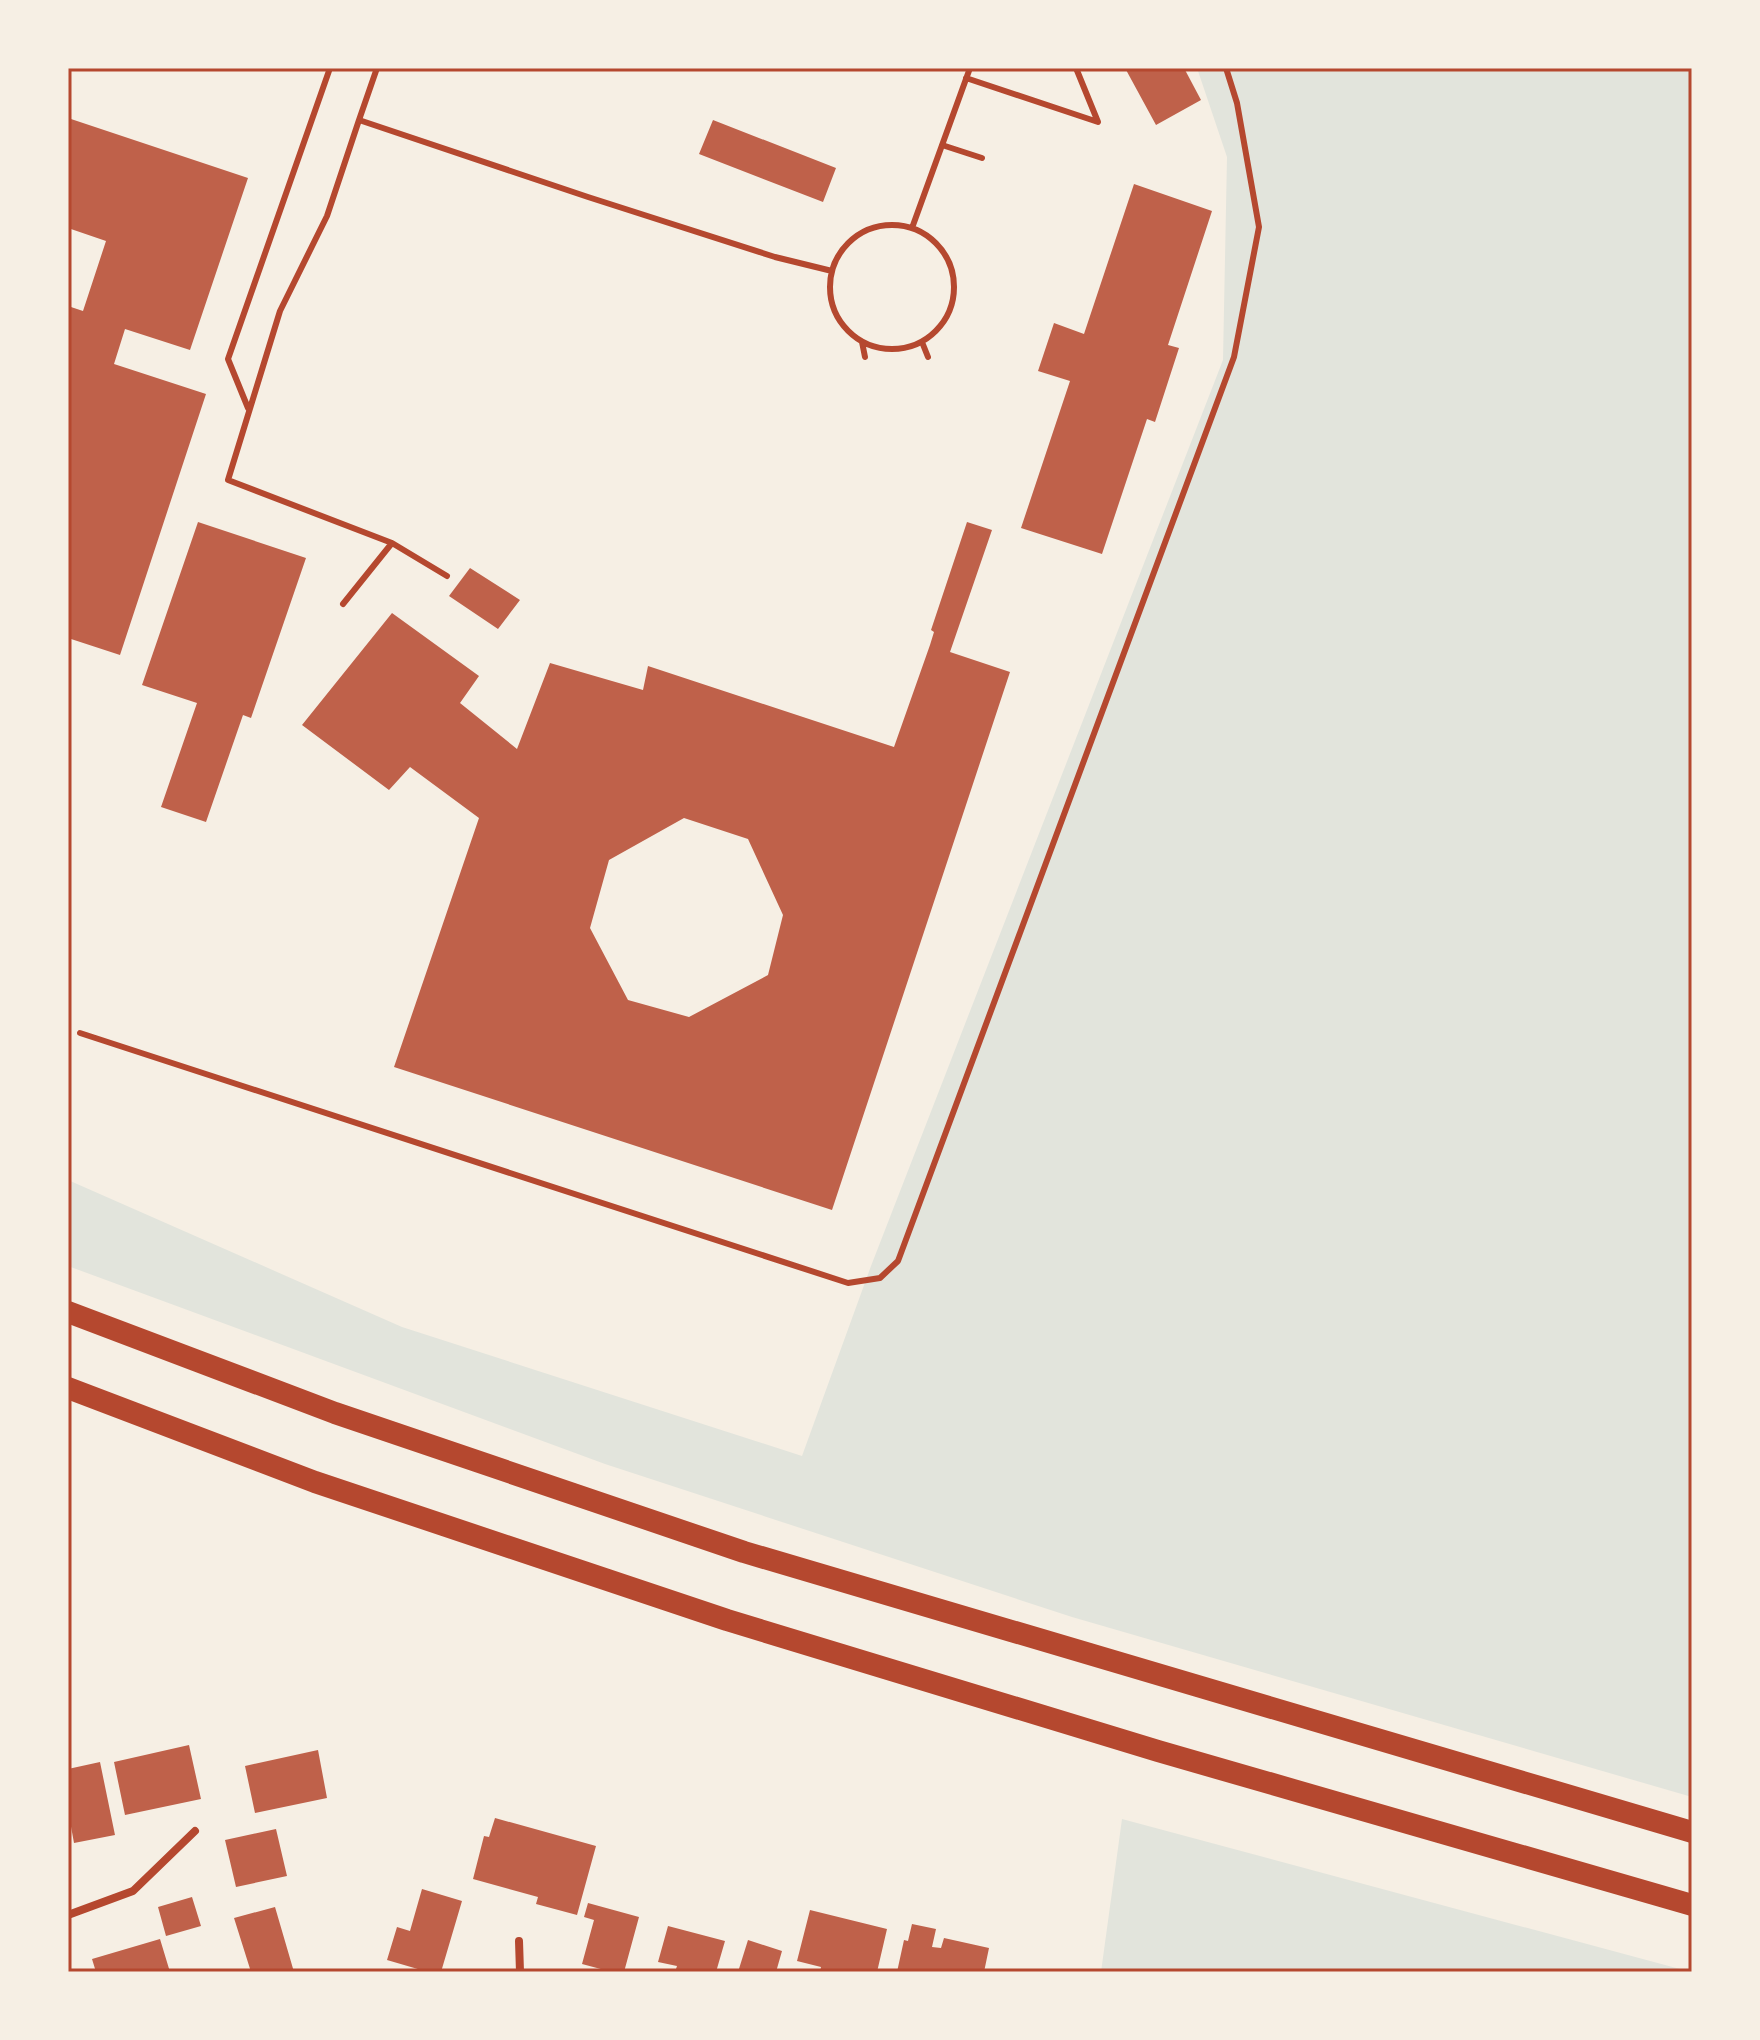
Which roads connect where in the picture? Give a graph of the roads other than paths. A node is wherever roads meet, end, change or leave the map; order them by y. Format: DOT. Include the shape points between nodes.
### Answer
graph roads {
  1 [pos="330,68"];
  2 [pos="377,68"];
  3 [pos="970,68"];
  4 [pos="1076,68"];
  5 [pos="1226,68"];
  6 [pos="966,78"];
  7 [pos="359,120"];
  8 [pos="942,145"];
  9 [pos="982,158"];
  10 [pos="912,228"];
  11 [pos="832,271"];
  12 [pos="862,342"];
  13 [pos="922,342"];
  14 [pos="865,357"];
  15 [pos="928,357"];
  16 [pos="248,408"];
  17 [pos="392,543"];
  18 [pos="447,576"];
  19 [pos="343,604"];
  20 [pos="80,1033"];
  21 [pos="68,1312"];
  22 [pos="68,1388"];
  23 [pos="195,1831"];
  24 [pos="1692,1832"];
  25 [pos="1692,1905"];
  26 [pos="68,1915"];
  27 [pos="519,1941"];
  28 [pos="520,1972"];
  1 -- 16 [label="lane" via="228,359"];
  2 -- 7 [label="lane"];
  3 -- 6 [label="lane"];
  4 -- 6 [label="lane" via="1098,122"];
  5 -- 20 [label="lane" via="1259,227 1234,357 898,1261 880,1278 848,1283"];
  6 -- 8 [label="lane"];
  7 -- 11 [label="lane"];
  7 -- 16 [label="lane" via="327,216 280,311"];
  8 -- 9 [label="lane"];
  8 -- 10 [label="lane"];
  10 -- 11 [label="lane" via="872,228 840,252"];
  10 -- 13 [label="lane" via="943,252 954,291 950,311"];
  11 -- 12 [label="lane" via="829,292 834,312"];
  12 -- 13 [label="lane" via="903,349"];
  12 -- 14 [label="lane"];
  13 -- 15 [label="lane"];
  16 -- 17 [label="lane" via="228,480"];
  17 -- 18 [label="lane"];
  17 -- 19 [label="lane"];
  21 -- 24 [label="highway" via="335,1413 744,1552"];
  22 -- 25 [label="highway" via="315,1482 727,1620 1173,1756"];
  23 -- 26 [label="street" via="133,1891"];
  27 -- 28 [label="street"];
}
